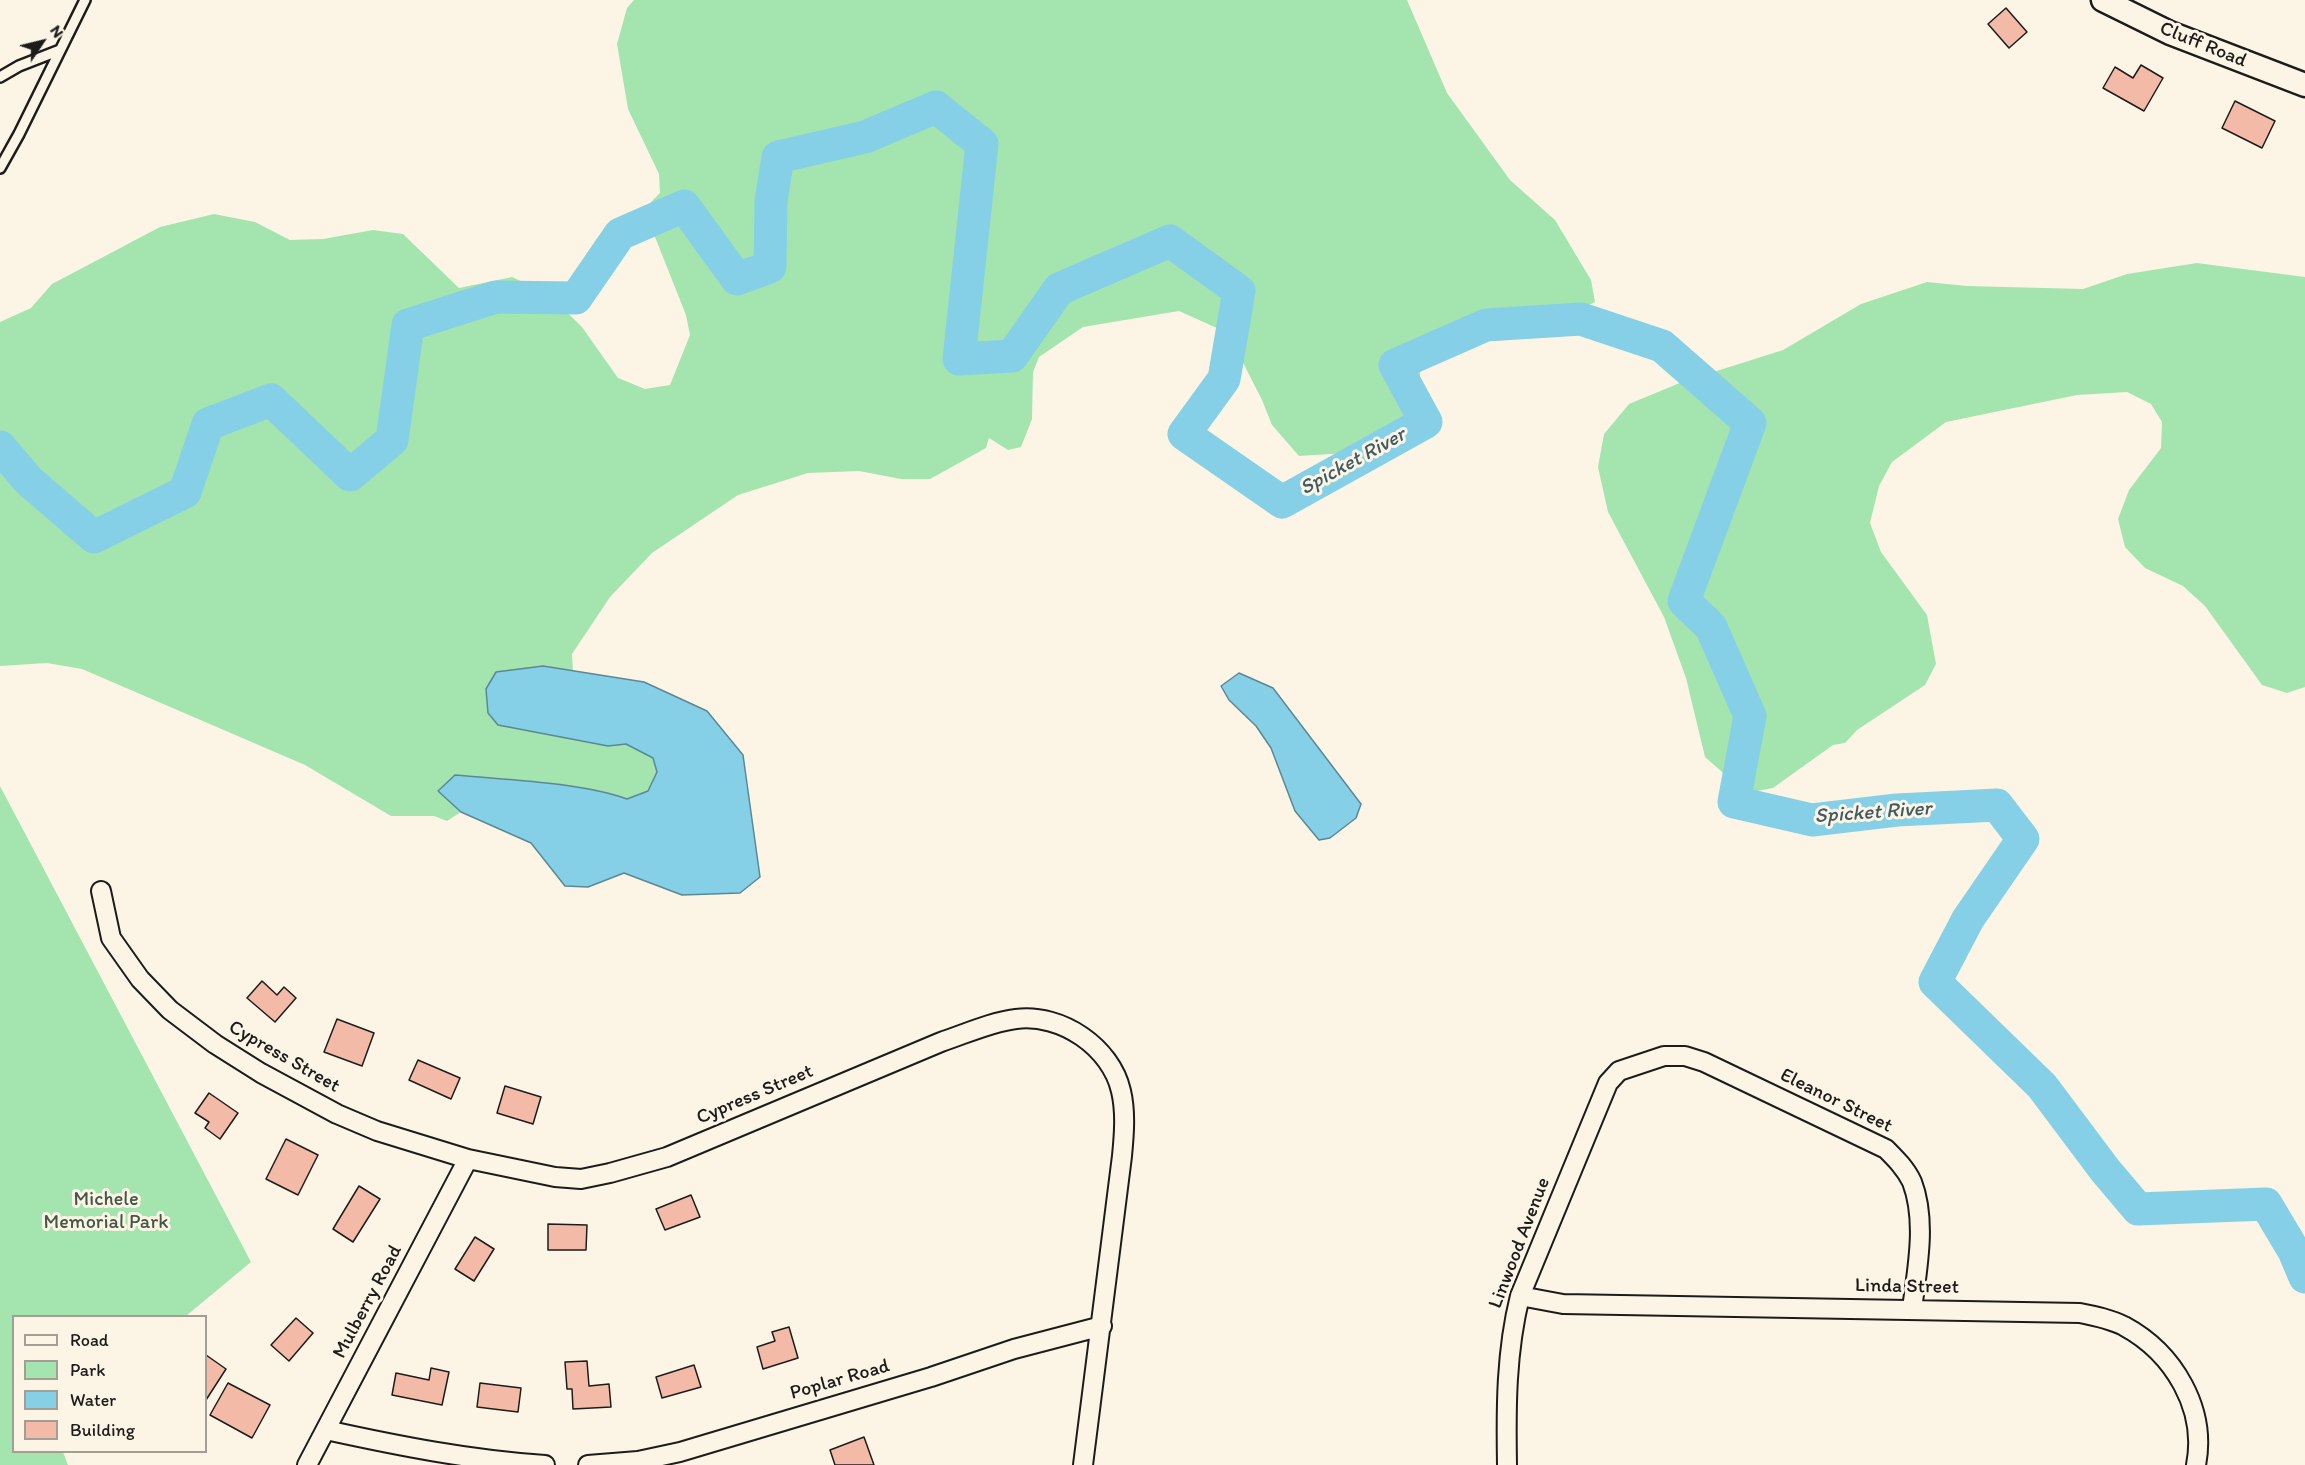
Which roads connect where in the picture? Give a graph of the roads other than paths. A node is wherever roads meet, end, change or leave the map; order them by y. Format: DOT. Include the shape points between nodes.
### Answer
graph roads {
  1 [pos="85,0"];
  2 [pos="2103,0"];
  3 [pos="60,50"];
  4 [pos="0,77"];
  5 [pos="2305,85"];
  6 [pos="0,168"];
  7 [pos="101,891"];
  8 [pos="1640,1064"];
  9 [pos="468,1159"];
  10 [pos="1520,1296"];
  11 [pos="1911,1309"];
  12 [pos="1101,1326"];
  13 [pos="326,1430"];
  14 [pos="307,1465"];
  15 [pos="545,1465"];
  16 [pos="588,1465"];
  17 [pos="1083,1465"];
  18 [pos="1508,1465"];
  19 [pos="2196,1465"];
  1 -- 3 [label="lane"];
  2 -- 5 [label="street, Cluff Road" via="2170,33"];
  3 -- 4 [label="lane"];
  3 -- 6 [label="lane"];
  7 -- 9 [label="street, Cypress Street" via="111,938 140,979 170,1010 215,1044 338,1114 377,1131"];
  8 -- 10 [label="street, Linwood Avenue" via="1618,1071 1608,1083"];
  8 -- 11 [label="street, Eleanor Street" via="1664,1056 1685,1056 1704,1062 1886,1149 1912,1182 1917,1203 1917,1270"];
  9 -- 12 [label="street, Cypress Street" via="555,1177 581,1179 610,1173 667,1157 978,1029 1015,1019 1049,1021 1066,1027 1094,1047 1115,1073 1121,1092 1122,1156"];
  9 -- 13 [label="street, Mulberry Road"];
  10 -- 11 [label="street, Linda Street" via="1563,1304"];
  10 -- 18 [label="street, Linwood Avenue" via="1512,1327 1507,1387"];
  11 -- 19 [label="street, Linda Street" via="2080,1312 2122,1326 2158,1350 2184,1386 2198,1428"];
  12 -- 16 [label="street, Poplar Road" via="681,1452"];
  12 -- 17 [label="street, Cypress Street"];
  13 -- 14 [label="street, Mulberry Road"];
  13 -- 15 [label="street" via="420,1451"];
}
